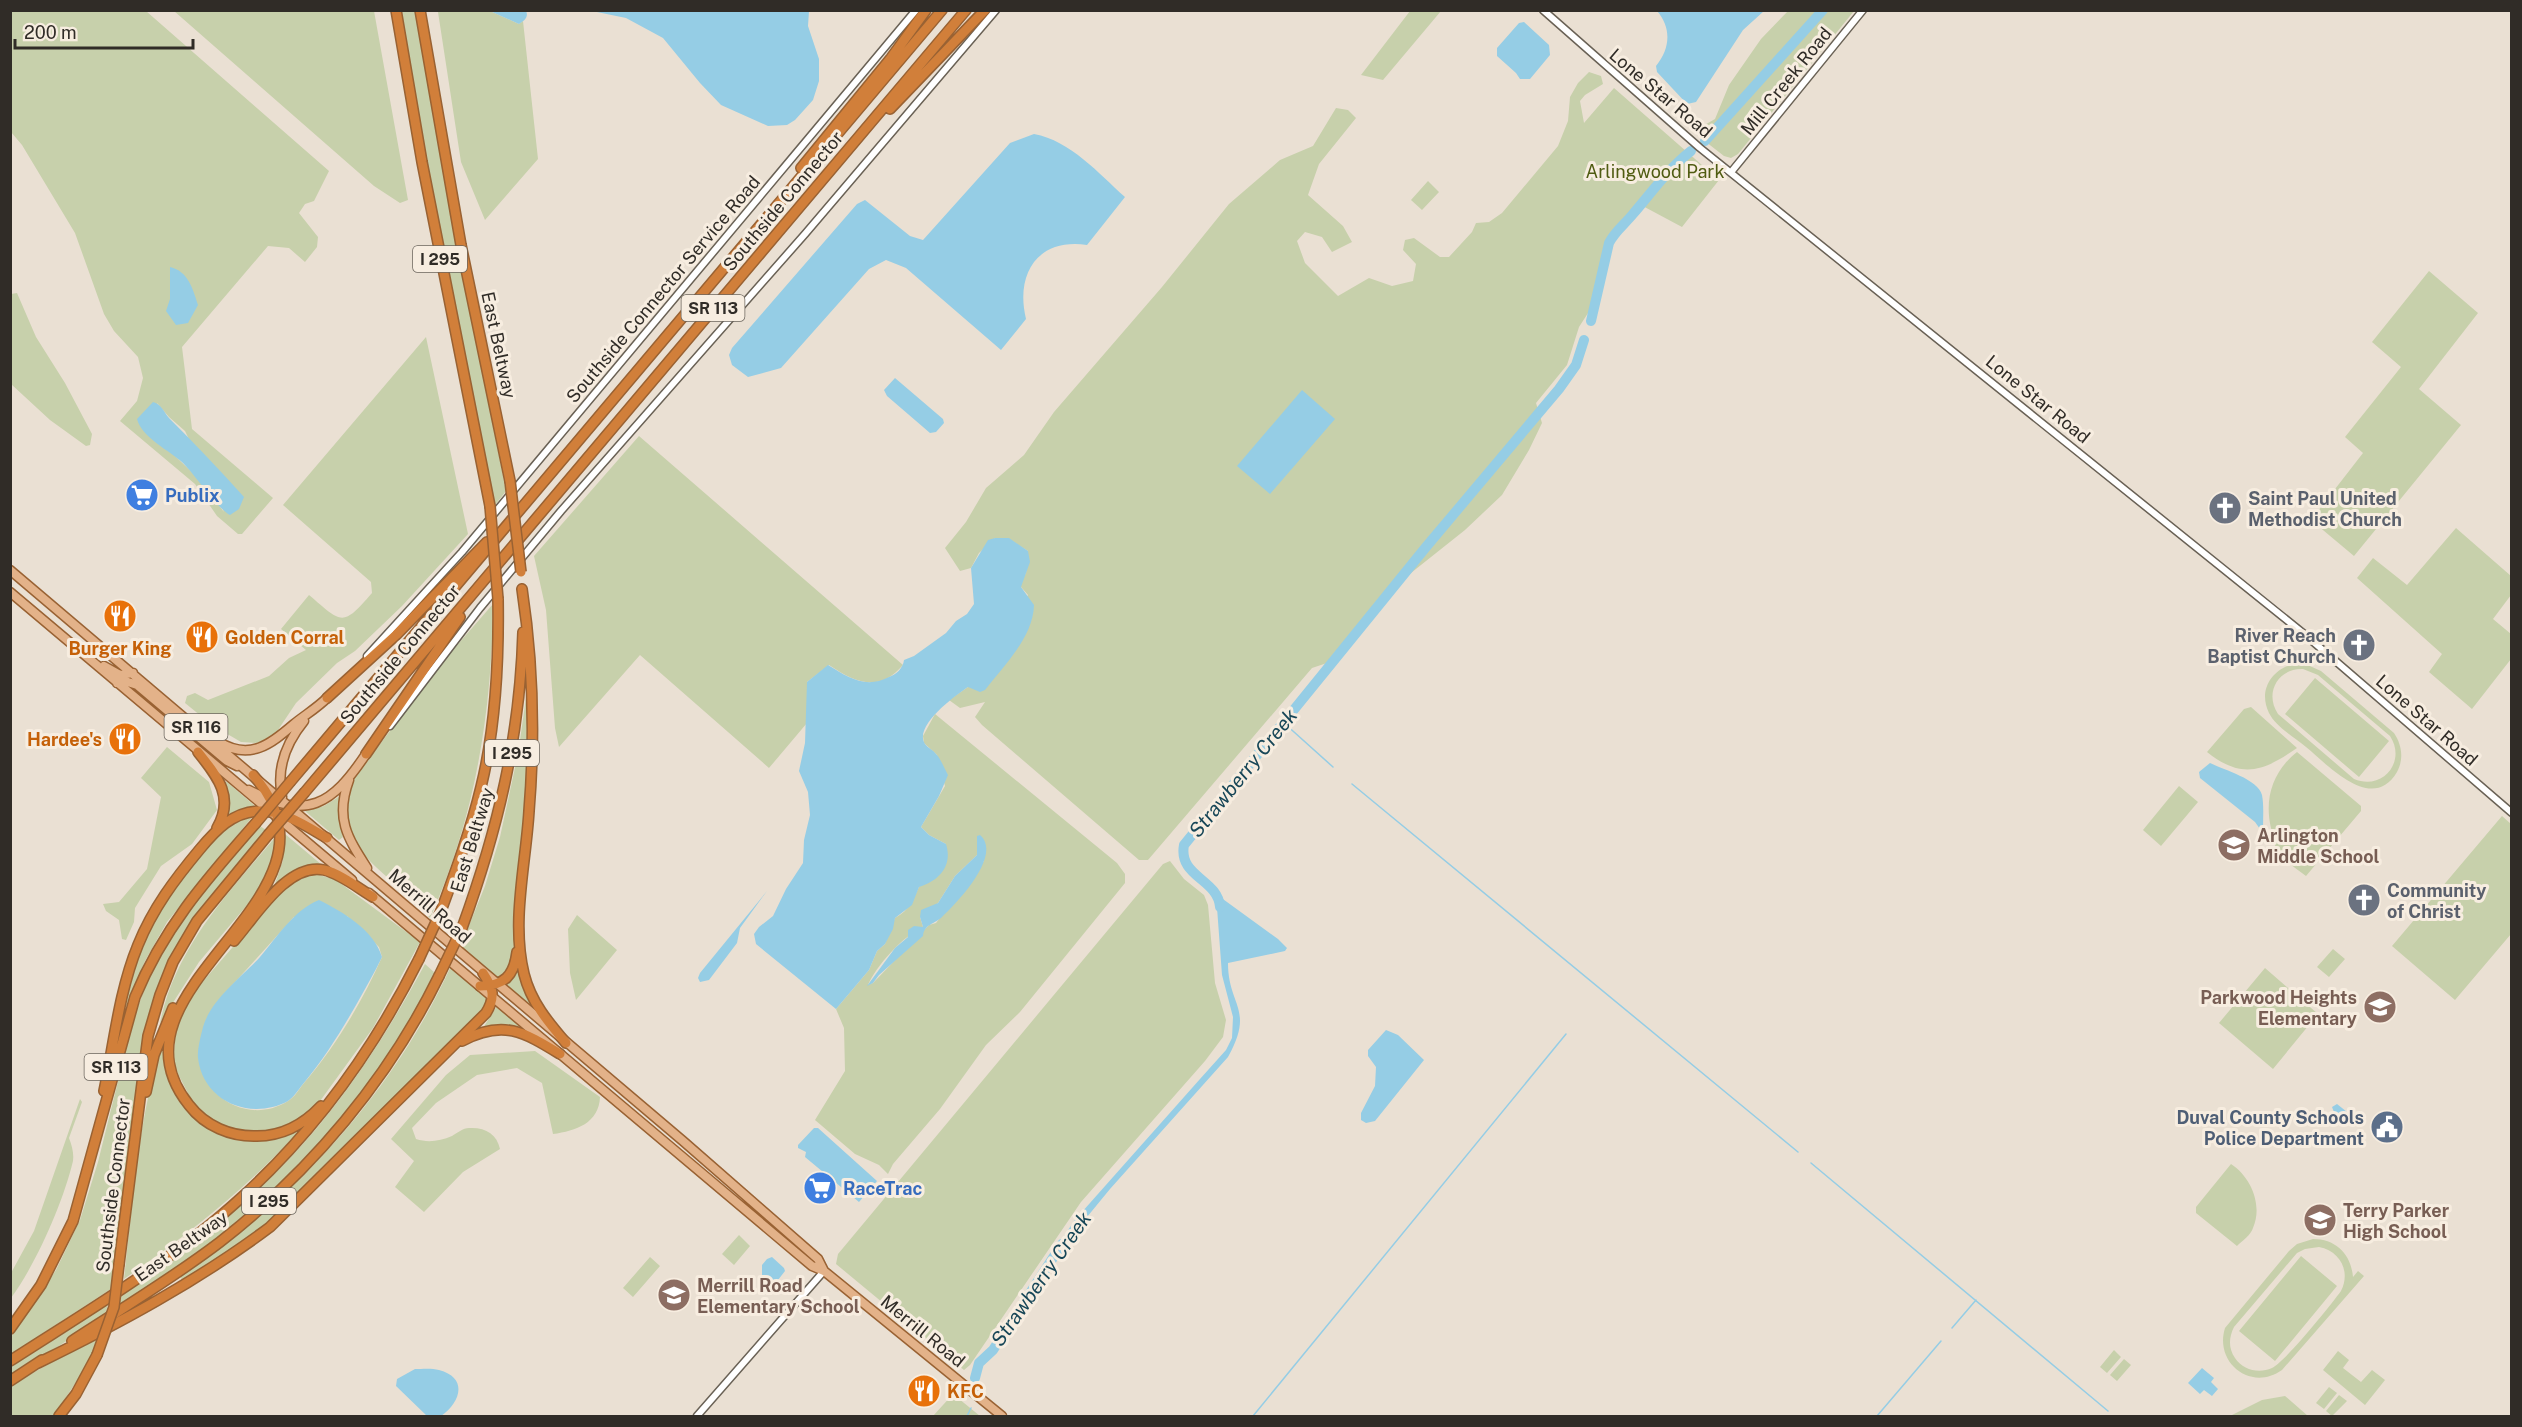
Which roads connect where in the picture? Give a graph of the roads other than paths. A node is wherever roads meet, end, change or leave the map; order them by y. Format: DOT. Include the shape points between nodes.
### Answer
graph roads {
  1 [pos="396,10"];
  2 [pos="420,10"];
  3 [pos="916,10"];
  4 [pos="926,10"];
  5 [pos="942,10"];
  6 [pos="966,10"];
  7 [pos="985,10"];
  8 [pos="996,10"];
  9 [pos="1543,10"];
  10 [pos="1863,10"];
  11 [pos="869,125"];
  12 [pos="1732,171"];
  13 [pos="704,292"];
  14 [pos="526,502"];
  15 [pos="10,570"];
  16 [pos="522,589"];
  17 [pos="10,592"];
  18 [pos="470,597"];
  19 [pos="60,634"];
  20 [pos="133,673"];
  21 [pos="117,683"];
  22 [pos="327,698"];
  23 [pos="312,711"];
  24 [pos="203,733"];
  25 [pos="198,752"];
  26 [pos="366,754"];
  27 [pos="253,775"];
  28 [pos="351,777"];
  29 [pos="279,809"];
  30 [pos="2511,813"];
  31 [pos="214,833"];
  32 [pos="327,838"];
  33 [pos="373,878"];
  34 [pos="268,884"];
  35 [pos="373,897"];
  36 [pos="519,933"];
  37 [pos="483,973"];
  38 [pos="494,985"];
  39 [pos="480,986"];
  40 [pos="494,997"];
  41 [pos="185,998"];
  42 [pos="566,1043"];
  43 [pos="458,1044"];
  44 [pos="563,1057"];
  45 [pos="342,1085"];
  46 [pos="627,1095"];
  47 [pos="620,1104"];
  48 [pos="138,1111"];
  49 [pos="674,1133"];
  50 [pos="677,1153"];
  51 [pos="91,1162"];
  52 [pos="742,1193"];
  53 [pos="824,1270"];
  54 [pos="10,1329"];
  55 [pos="10,1361"];
  56 [pos="38,1363"];
  57 [pos="10,1381"];
  58 [pos="59,1416"];
  59 [pos="697,1416"];
  60 [pos="1002,1416"];
  1 -- 45 [label="highway, East Beltway / I 295, bridge" via="490,506 498,599 497,682 482,786 459,864 419,959 386,1020"];
  2 -- 16 [label="highway, East Beltway / I 295, bridge" via="461,245 510,481"];
  3 -- 22 [label="street, Southside Connector Service Road" via="432,586"];
  4 -- 13 [label="highway"];
  5 -- 13 [label="highway, Southside Connector / SR 113"];
  6 -- 11 [label="highway, Southside Connector / SR 113"];
  7 -- 11 [label="highway" via="884,115"];
  8 -- 26 [label="street, Southside Connector" via="561,511"];
  9 -- 12 [label="street, Lone Star Road" via="1700,148"];
  10 -- 12 [label="street, Mill Creek Road"];
  11 -- 18 [label="highway, Southside Connector / SR 113"];
  12 -- 30 [label="street, Lone Star Road" via="2303,633"];
  13 -- 14 [label="highway, Southside Connector / SR 113"];
  14 -- 22 [label="highway" via="396,635"];
  14 -- 51 [label="highway, Southside Connector / SR 113, bridge" via="167,933 135,997"];
  15 -- 20 [label="main road, SR 116"];
  16 -- 36 [label="highway" via="528,630 532,772"];
  16 -- 56 [label="highway, East Beltway / I 295, bridge" via="520,695 511,759 490,848 462,928 406,1036 371,1089 273,1197 192,1262"];
  17 -- 19 [label="main road, Merrill Road / SR 116"];
  18 -- 26 [label="highway"];
  18 -- 48 [label="highway, Southside Connector / SR 113, bridge" via="197,921 173,962 154,1014"];
  19 -- 20 [label="main road" via="110,670 120,675"];
  19 -- 21 [label="main road, Merrill Road / SR 116"];
  20 -- 24 [label="main road, SR 116"];
  21 -- 25 [label="main road, Merrill Road / SR 116"];
  21 -- 27 [label="main road" via="138,685 227,761"];
  22 -- 23 [label="main road"];
  23 -- 24 [label="main road" via="273,743 252,750 226,747"];
  23 -- 29 [label="main road" via="284,753"];
  24 -- 27 [label="main road, SR 116"];
  25 -- 29 [label="main road, Merrill Road / SR 116" via="232,781"];
  25 -- 31 [label="highway" via="224,791 224,813"];
  26 -- 28 [label="main road"];
  27 -- 29 [label="highway"];
  28 -- 29 [label="main road" via="320,801"];
  28 -- 33 [label="main road" via="344,798 344,826"];
  29 -- 31 [label="highway" via="240,816"];
  29 -- 32 [label="highway"];
  29 -- 34 [label="highway" via="279,853"];
  29 -- 35 [label="main road, Merrill Road / SR 116" via="303,840"];
  31 -- 51 [label="highway" via="169,887 139,943 123,995"];
  32 -- 33 [label="main road, Merrill Road"];
  33 -- 37 [label="main road, Merrill Road"];
  34 -- 41 [label="highway"];
  34 -- 48 [label="highway" via="180,994 161,1035"];
  35 -- 39 [label="main road, Merrill Road / SR 116"];
  35 -- 41 [label="highway" via="332,873 312,869 297,873"];
  36 -- 38 [label="highway" via="513,969 506,979"];
  36 -- 42 [label="highway" via="521,962 530,990 540,1012"];
  37 -- 38 [label="highway"];
  38 -- 39 [label="highway"];
  38 -- 40 [label="highway"];
  38 -- 42 [label="main road, Merrill Road"];
  39 -- 40 [label="main road, Merrill Road / SR 116"];
  40 -- 43 [label="highway" via="486,1013"];
  40 -- 44 [label="main road, Merrill Road / SR 116"];
  41 -- 45 [label="highway" via="170,1032 171,1071 182,1097 211,1125 243,1136 287,1131 316,1112"];
  42 -- 46 [label="main road, Merrill Road"];
  43 -- 44 [label="highway" via="486,1030 500,1028 525,1033"];
  43 -- 56 [label="highway" via="270,1227 193,1279"];
  44 -- 46 [label="main road" via="574,1060 613,1093"];
  44 -- 47 [label="main road, Merrill Road / SR 116"];
  45 -- 55 [label="highway, East Beltway / I 295" via="298,1141 240,1199 156,1264"];
  46 -- 49 [label="main road, Merrill Road"];
  47 -- 49 [label="main road" via="629,1104 657,1127"];
  47 -- 50 [label="main road, Merrill Road"];
  48 -- 58 [label="highway, Southside Connector / SR 113, bridge" via="114,1307 97,1355"];
  49 -- 52 [label="main road, Merrill Road"];
  50 -- 52 [label="main road" via="688,1155 734,1195"];
  50 -- 53 [label="main road, Merrill Road" via="812,1266"];
  51 -- 54 [label="highway, Southside Connector / SR 113" via="66,1239 41,1285"];
  52 -- 53 [label="main road, Merrill Road" via="818,1259"];
  53 -- 59 [label="street"];
  53 -- 60 [label="main road, Merrill Road"];
  56 -- 57 [label="highway, East Beltway / I 295"];
}
